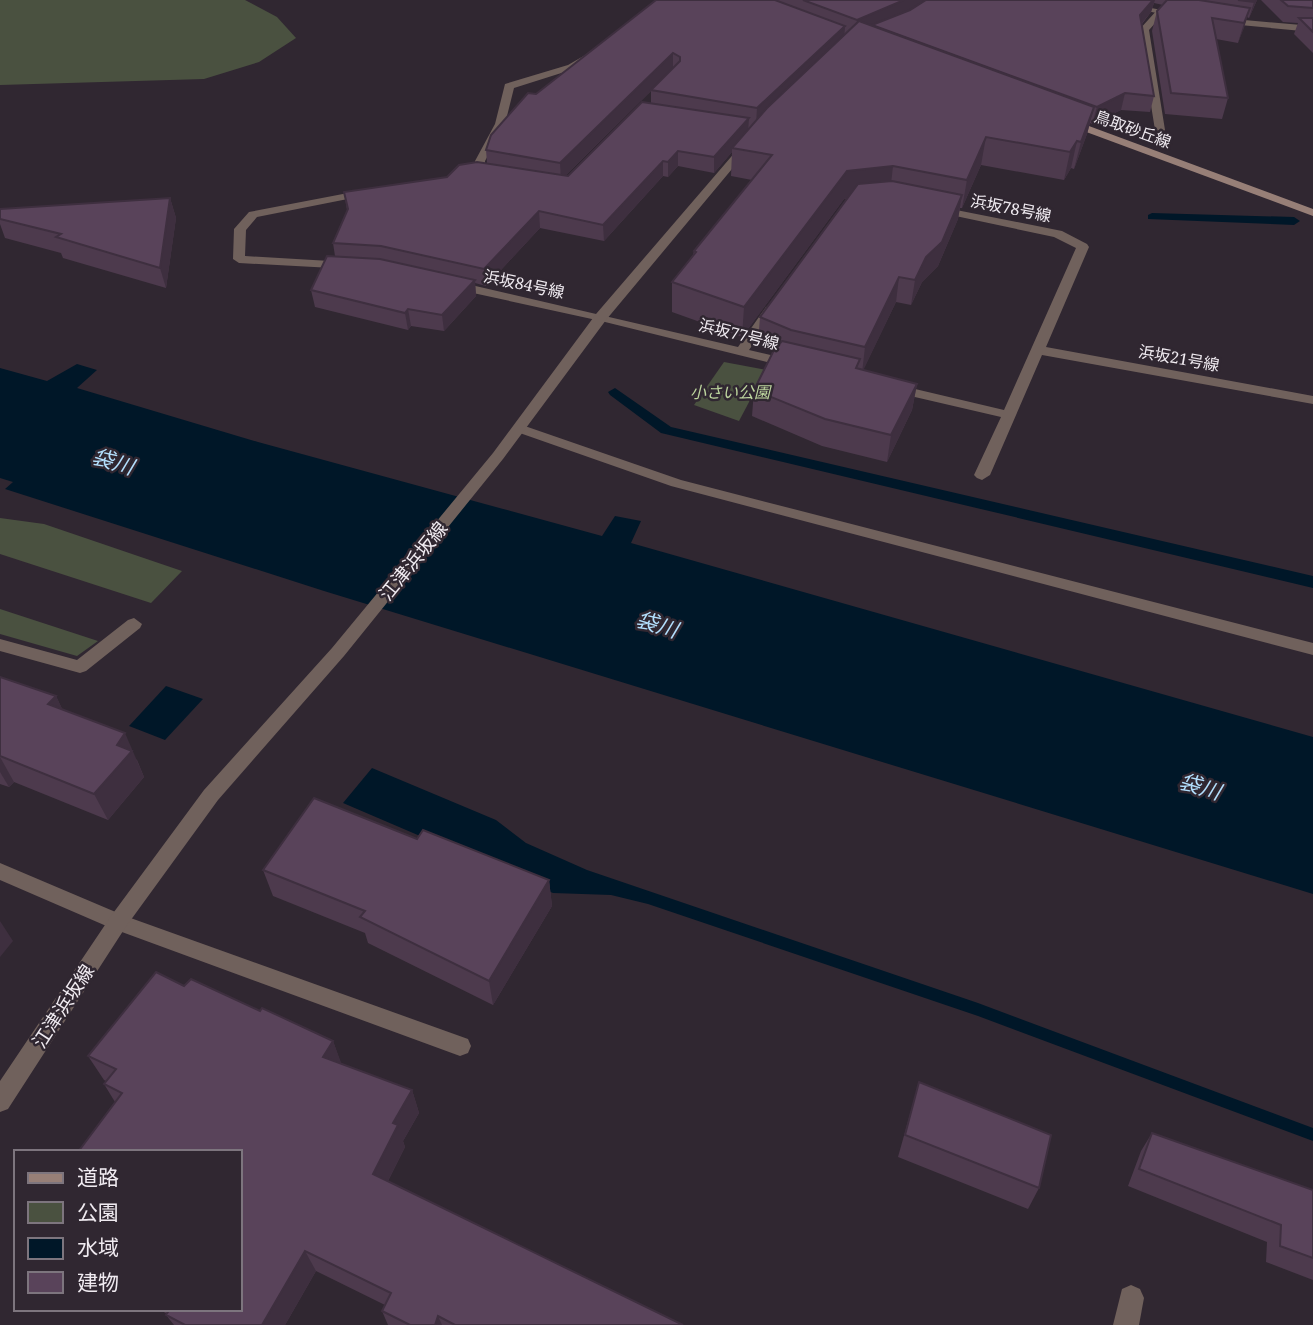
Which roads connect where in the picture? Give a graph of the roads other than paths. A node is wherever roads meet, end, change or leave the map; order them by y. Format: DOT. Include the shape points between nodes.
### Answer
graph roads {
  1 [pos="1097,0"];
  2 [pos="1170,0"];
  3 [pos="1161,11"];
  4 [pos="1197,17"];
  5 [pos="1210,19"];
  6 [pos="1313,29"];
  7 [pos="596,52"];
  8 [pos="1061,119"];
  9 [pos="1160,130"];
  10 [pos="759,131"];
  11 [pos="466,174"];
  12 [pos="386,189"];
  13 [pos="928,207"];
  14 [pos="1313,213"];
  15 [pos="357,267"];
  16 [pos="438,281"];
  17 [pos="779,299"];
  18 [pos="601,317"];
  19 [pos="1038,350"];
  20 [pos="741,352"];
  21 [pos="808,368"];
  22 [pos="875,384"];
  23 [pos="1313,400"];
  24 [pos="1009,415"];
  25 [pos="519,428"];
  26 [pos="982,475"];
  27 [pos="134,624"];
  28 [pos="0,645"];
  29 [pos="1313,649"];
  30 [pos="0,871"];
  31 [pos="118,922"];
  32 [pos="460,1046"];
  33 [pos="0,1101"];
  34 [pos="1131,1298"];
  35 [pos="1126,1325"];
  1 -- 3 [label="street"];
  2 -- 3 [label="street"];
  3 -- 4 [label="street"];
  3 -- 9 [label="street" via="1144,30"];
  5 -- 6 [label="street"];
  7 -- 11 [label="street" via="571,67 509,86 500,124 480,161 485,173"];
  8 -- 14 [label="main road, 鳥取砂丘線"];
  10 -- 18 [label="street, 江津浜坂線"];
  12 -- 15 [label="street" via="253,214 240,229 239,259"];
  13 -- 19 [label="street, 浜坂78号線" via="1058,234 1083,247"];
  16 -- 18 [label="street, 浜坂84号線"];
  17 -- 20 [label="street"];
  18 -- 20 [label="street, 浜坂77号線"];
  18 -- 25 [label="street, 江津浜坂線"];
  19 -- 23 [label="street, 浜坂21号線"];
  19 -- 24 [label="street, 浜坂78号線"];
  20 -- 21 [label="street, 浜坂77号線"];
  22 -- 24 [label="street"];
  24 -- 26 [label="street"];
  25 -- 29 [label="street" via="676,483"];
  25 -- 31 [label="street, 江津浜坂線" via="338,652 211,795"];
  27 -- 28 [label="street" via="80,667"];
  30 -- 31 [label="street"];
  31 -- 32 [label="street"];
  31 -- 33 [label="street, 江津浜坂線"];
  34 -- 35 [label="street"];
}
